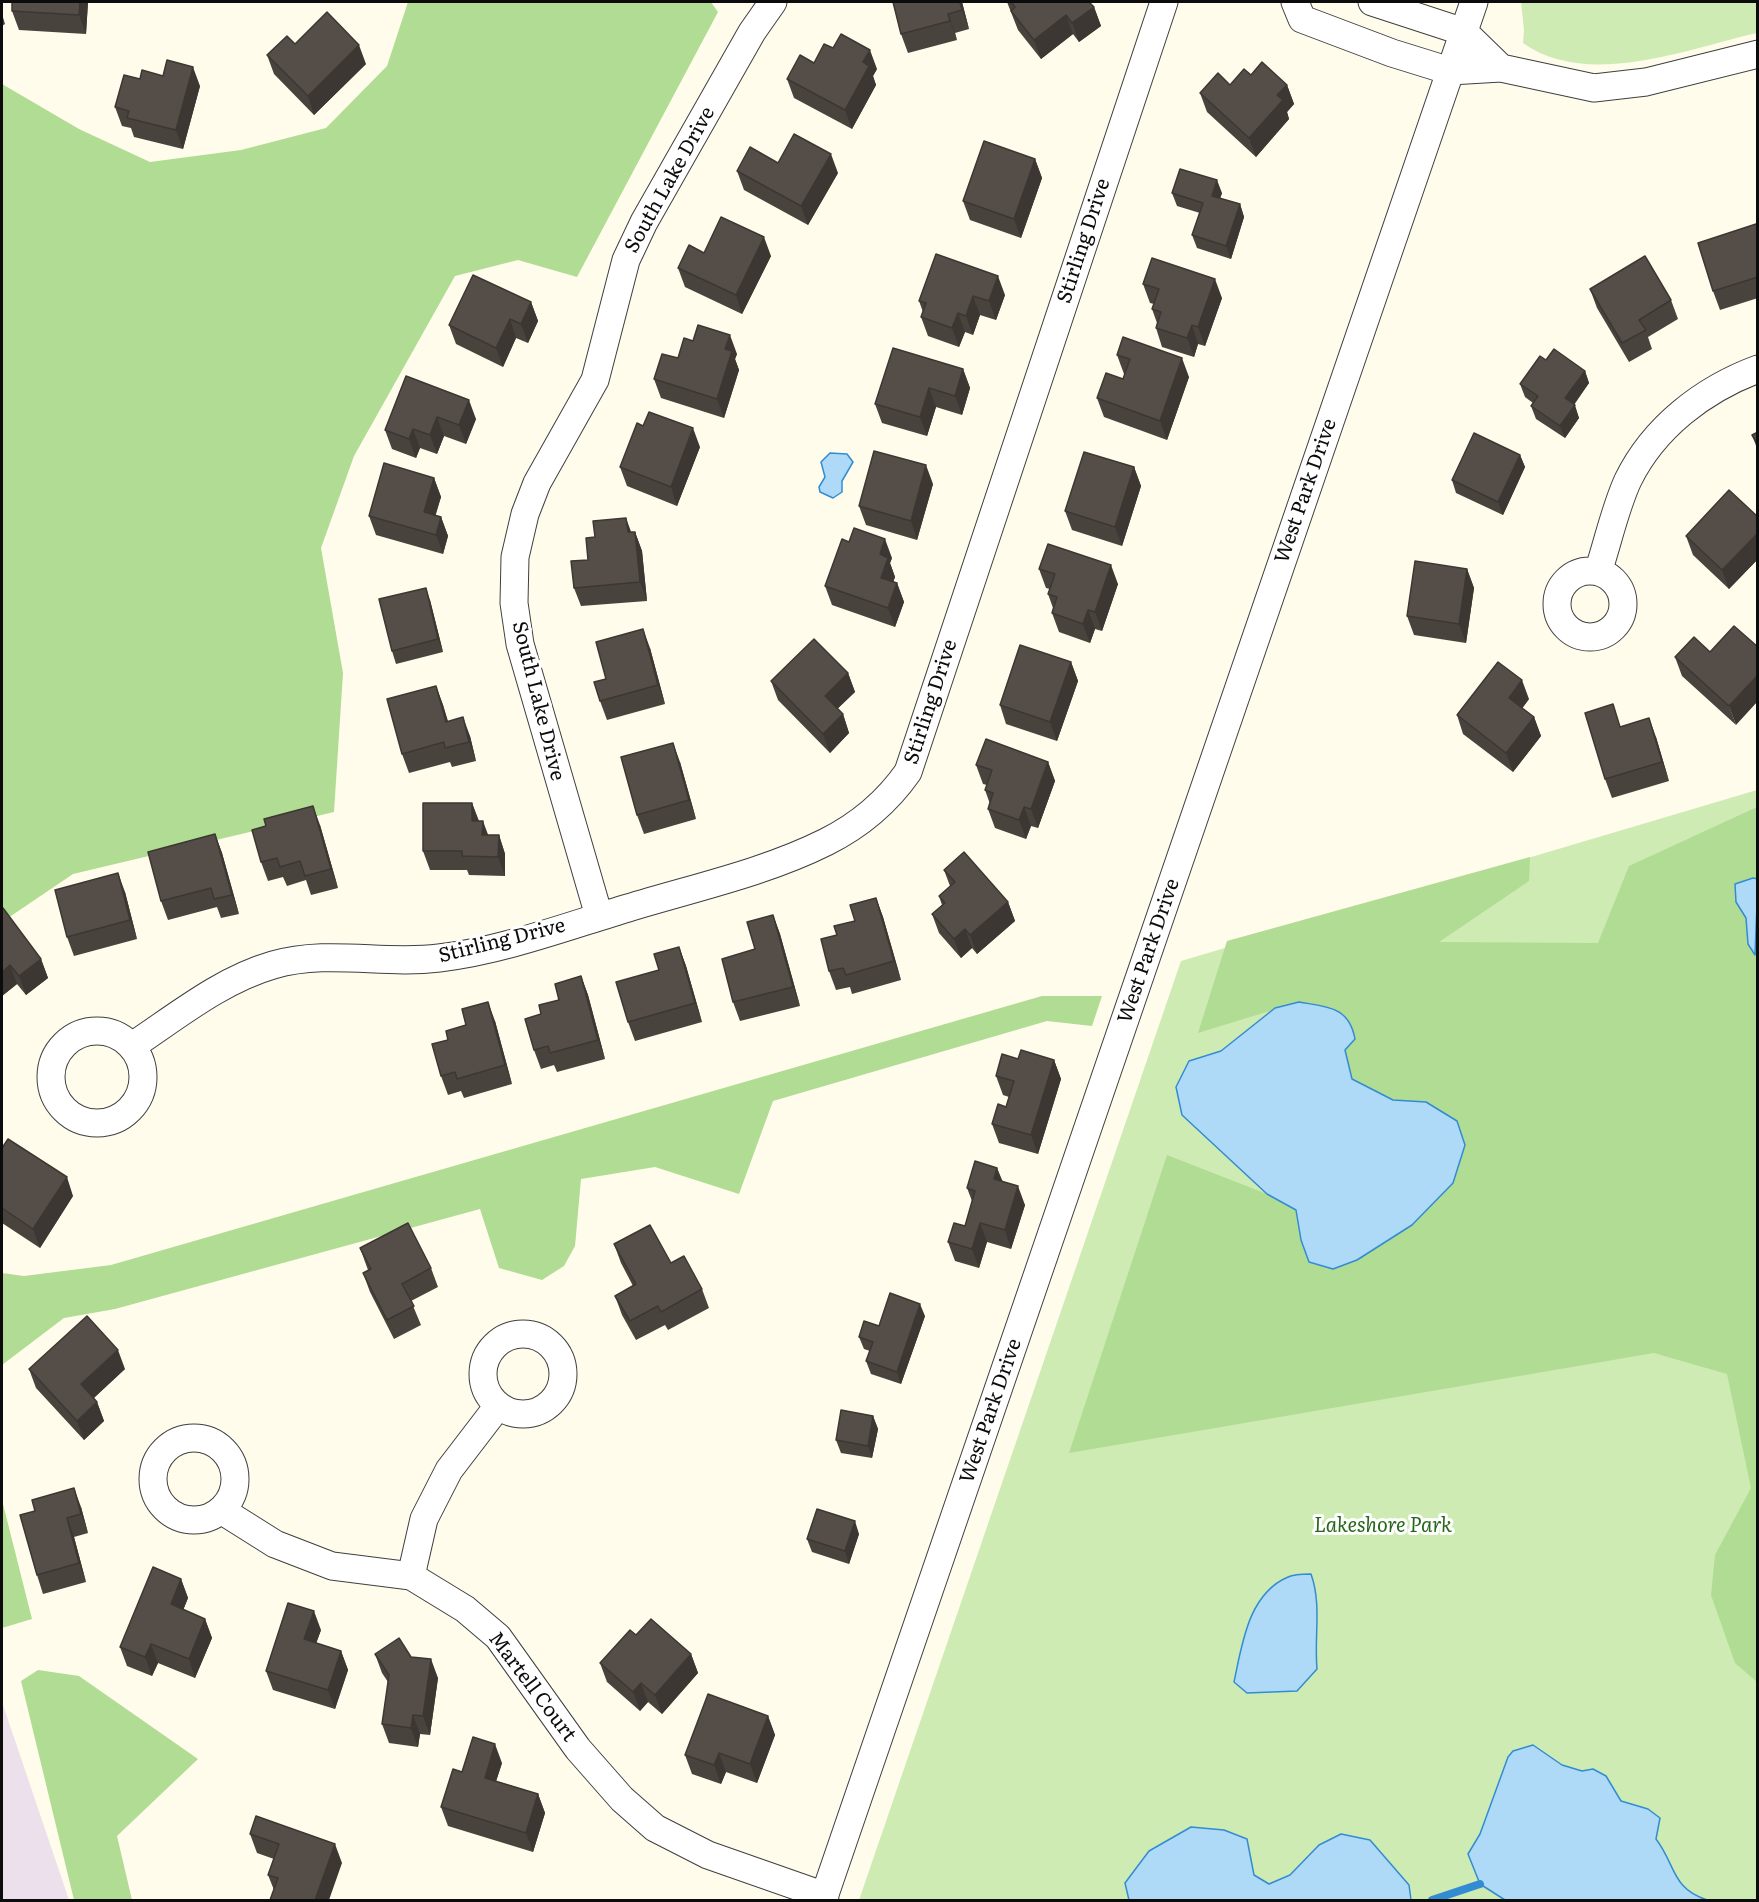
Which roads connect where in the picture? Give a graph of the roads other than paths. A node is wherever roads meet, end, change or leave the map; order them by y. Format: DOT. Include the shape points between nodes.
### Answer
graph roads {
  1 [pos="772,2"];
  2 [pos="1164,2"];
  3 [pos="1295,2"];
  4 [pos="1372,2"];
  5 [pos="1474,2"];
  6 [pos="1464,32"];
  7 [pos="1758,54"];
  8 [pos="1501,68"];
  9 [pos="1450,71"];
  10 [pos="1758,369"];
  11 [pos="1599,572"];
  12 [pos="598,916"];
  13 [pos="132,1046"];
  14 [pos="498,1406"];
  15 [pos="221,1510"];
  16 [pos="411,1576"];
  17 [pos="824,1898"];
  1 -- 12 [label="street, South Lake Drive" via="644,222 620,276 595,380 537,483 519,535 514,580 520,644"];
  2 -- 12 [label="street, Stirling Drive" via="908,772 886,800 827,842 752,871"];
  3 -- 9 [label="street" via="1302,19"];
  4 -- 6 [label="street"];
  5 -- 6 [label="street, West Park Drive"];
  6 -- 8 [label="street"];
  6 -- 9 [label="street, West Park Drive"];
  7 -- 8 [label="street" via="1646,82 1594,88"];
  8 -- 9 [label="street"];
  9 -- 17 [label="street, West Park Drive"];
  10 -- 11 [label="street" via="1713,389 1690,406 1669,424 1647,452 1628,480"];
  12 -- 13 [label="street, Stirling Drive" via="476,952 440,958 322,956 270,966 221,988"];
  14 -- 16 [label="street" via="449,1470 424,1519"];
  15 -- 16 [label="street, Martell Court" via="275,1544 332,1566"];
  16 -- 17 [label="street, Martell Court" via="465,1609 498,1637 578,1749 622,1799 655,1828 708,1855"];
}
